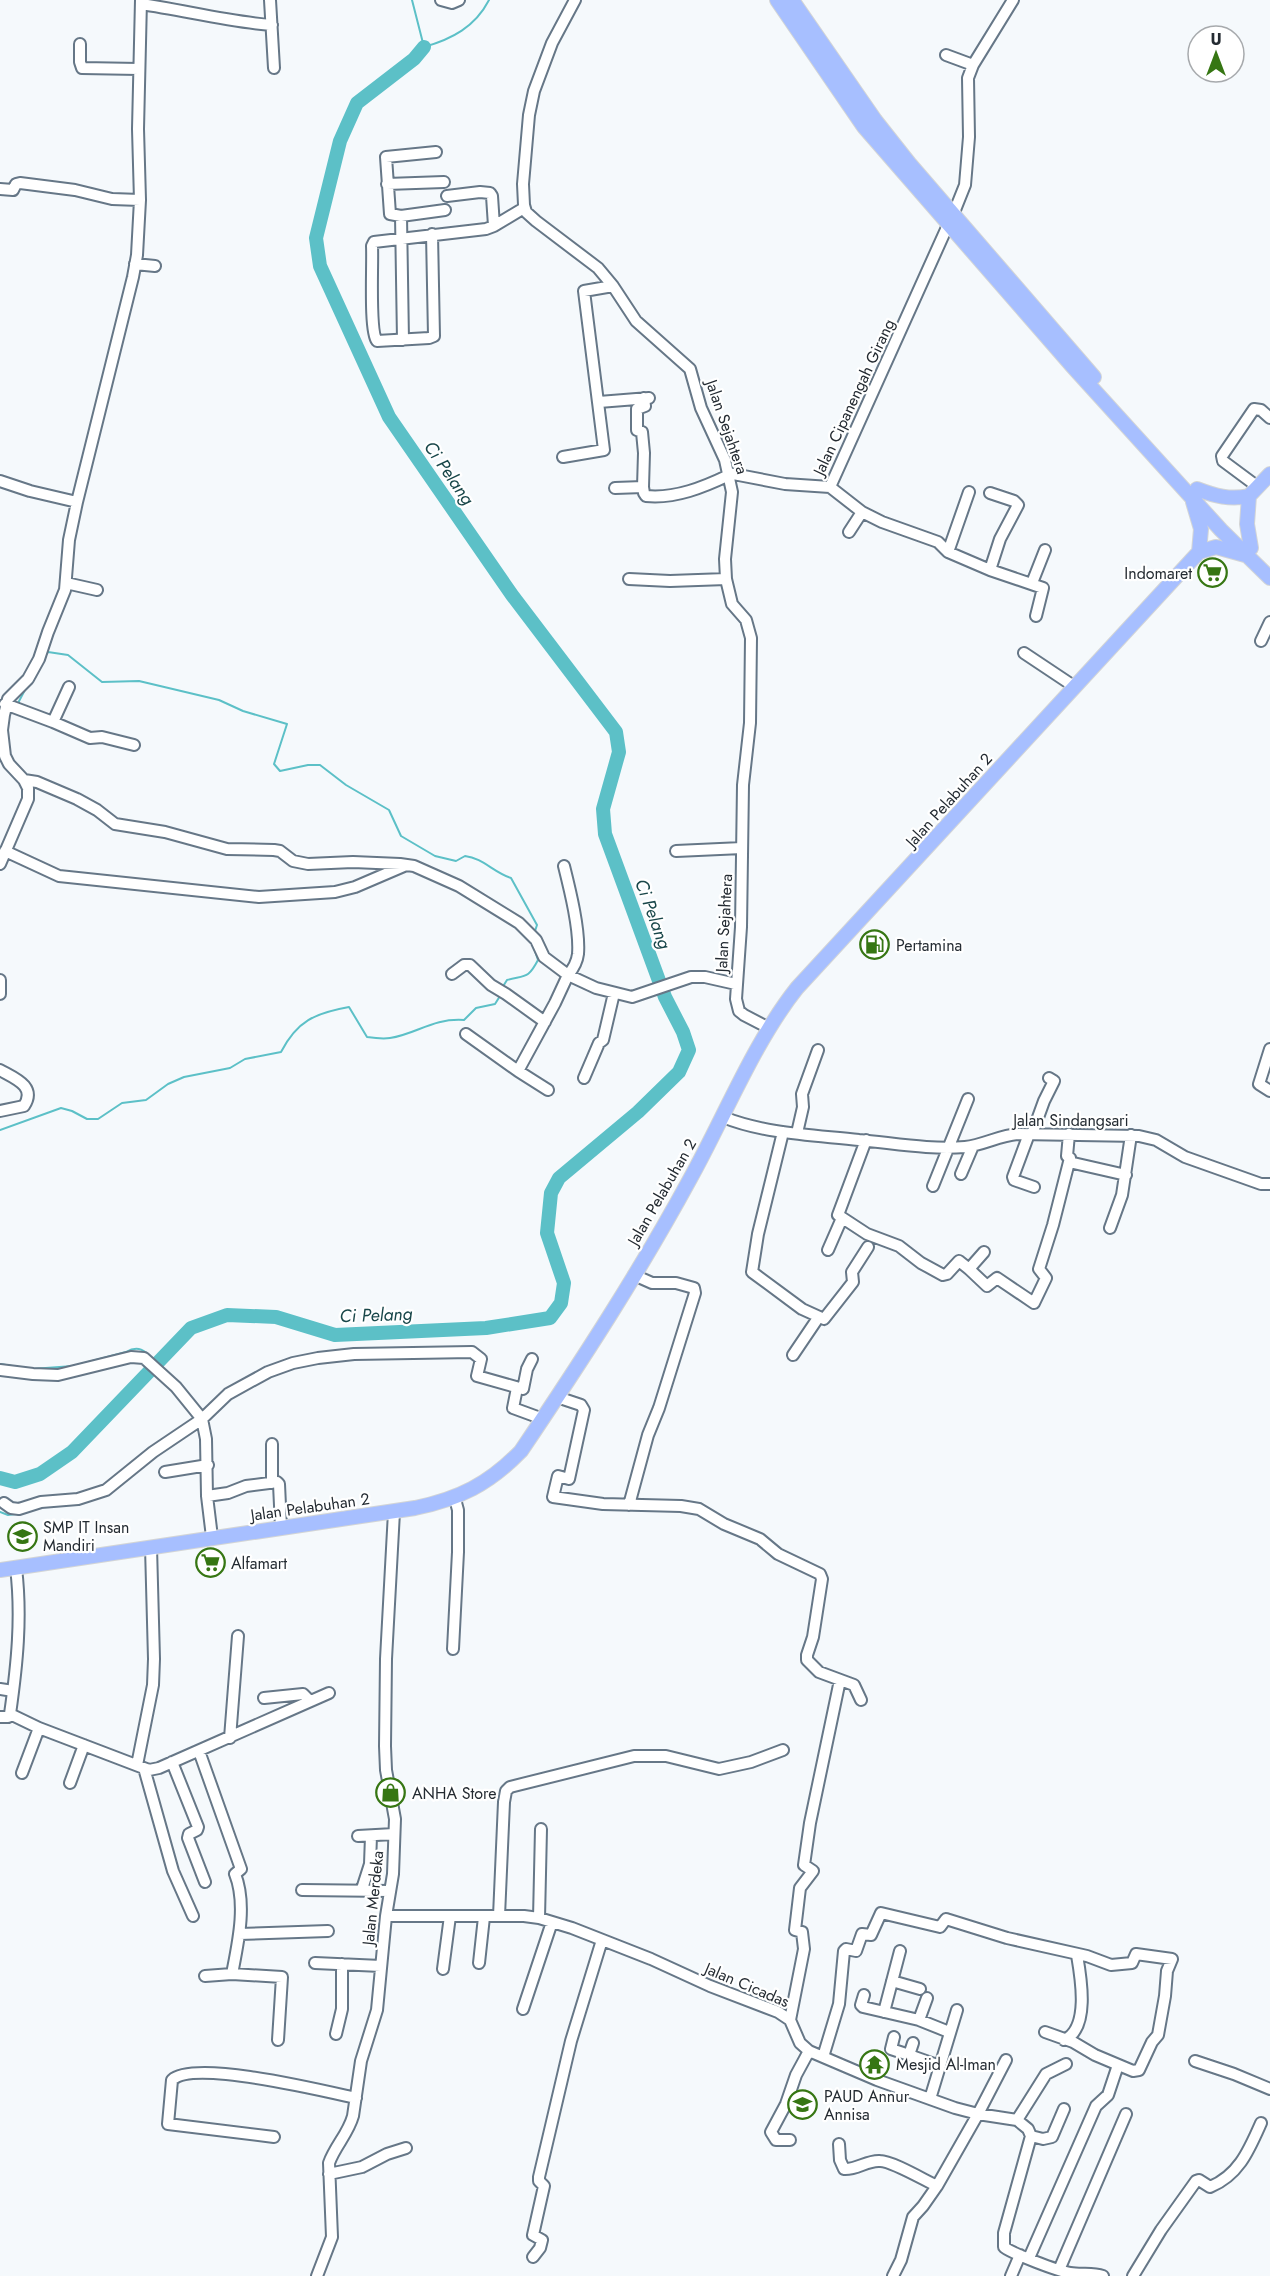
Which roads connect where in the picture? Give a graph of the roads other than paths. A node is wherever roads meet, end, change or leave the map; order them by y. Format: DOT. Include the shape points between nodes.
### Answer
graph roads {
  1 [pos="270,0"];
  2 [pos="441,0"];
  3 [pos="459,0"];
  4 [pos="574,0"];
  5 [pos="777,0"];
  6 [pos="792,0"];
  7 [pos="1013,0"];
  8 [pos="141,2"];
  9 [pos="272,25"];
  10 [pos="80,44"];
  11 [pos="946,55"];
  12 [pos="973,65"];
  13 [pos="274,68"];
  14 [pos="139,69"];
  15 [pos="436,152"];
  16 [pos="444,182"];
  17 [pos="387,184"];
  18 [pos="0,189"];
  19 [pos="447,196"];
  20 [pos="140,200"];
  21 [pos="524,208"];
  22 [pos="445,210"];
  23 [pos="401,216"];
  24 [pos="951,220"];
  25 [pos="494,226"];
  26 [pos="432,234"];
  27 [pos="402,237"];
  28 [pos="135,264"];
  29 [pos="155,266"];
  30 [pos="613,286"];
  31 [pos="403,340"];
  32 [pos="599,402"];
  33 [pos="1270,418"];
  34 [pos="563,457"];
  35 [pos="729,474"];
  36 [pos="1270,474"];
  37 [pos="0,481"];
  38 [pos="643,487"];
  39 [pos="615,488"];
  40 [pos="830,488"];
  41 [pos="969,492"];
  42 [pos="1254,492"];
  43 [pos="990,493"];
  44 [pos="1194,493"];
  45 [pos="77,502"];
  46 [pos="862,512"];
  47 [pos="849,532"];
  48 [pos="1045,550"];
  49 [pos="948,552"];
  50 [pos="1199,552"];
  51 [pos="1249,554"];
  52 [pos="1270,566"];
  53 [pos="990,570"];
  54 [pos="1270,578"];
  55 [pos="629,579"];
  56 [pos="726,579"];
  57 [pos="66,583"];
  58 [pos="1032,583"];
  59 [pos="97,590"];
  60 [pos="1036,616"];
  61 [pos="1270,622"];
  62 [pos="1261,641"];
  63 [pos="1024,652"];
  64 [pos="69,687"];
  65 [pos="1075,687"];
  66 [pos="5,704"];
  67 [pos="53,722"];
  68 [pos="1,725"];
  69 [pos="134,745"];
  70 [pos="5,756"];
  71 [pos="0,768"];
  72 [pos="24,780"];
  73 [pos="742,849"];
  74 [pos="5,851"];
  75 [pos="676,851"];
  76 [pos="0,864"];
  77 [pos="406,864"];
  78 [pos="564,866"];
  79 [pos="452,974"];
  80 [pos="568,975"];
  81 [pos="0,980"];
  82 [pos="736,984"];
  83 [pos="614,993"];
  84 [pos="0,994"];
  85 [pos="545,1022"];
  86 [pos="769,1028"];
  87 [pos="466,1034"];
  88 [pos="1270,1049"];
  89 [pos="818,1050"];
  90 [pos="0,1070"];
  91 [pos="518,1071"];
  92 [pos="584,1077"];
  93 [pos="1049,1078"];
  94 [pos="548,1090"];
  95 [pos="1270,1091"];
  96 [pos="968,1099"];
  97 [pos="0,1111"];
  98 [pos="723,1117"];
  99 [pos="783,1132"];
  100 [pos="797,1133"];
  101 [pos="1030,1134"];
  102 [pos="1069,1134"];
  103 [pos="1131,1135"];
  104 [pos="866,1140"];
  105 [pos="949,1146"];
  106 [pos="973,1146"];
  107 [pos="1069,1162"];
  108 [pos="961,1174"];
  109 [pos="1126,1175"];
  110 [pos="1270,1184"];
  111 [pos="933,1186"];
  112 [pos="1034,1187"];
  113 [pos="842,1218"];
  114 [pos="1110,1228"];
  115 [pos="868,1247"];
  116 [pos="828,1250"];
  117 [pos="984,1251"];
  118 [pos="969,1269"];
  119 [pos="634,1275"];
  120 [pos="818,1318"];
  121 [pos="793,1355"];
  122 [pos="532,1359"];
  123 [pos="0,1370"];
  124 [pos="517,1388"];
  125 [pos="557,1397"];
  126 [pos="202,1419"];
  127 [pos="543,1419"];
  128 [pos="272,1444"];
  129 [pos="208,1465"];
  130 [pos="165,1472"];
  131 [pos="272,1483"];
  132 [pos="207,1496"];
  133 [pos="455,1498"];
  134 [pos="4,1503"];
  135 [pos="629,1505"];
  136 [pos="394,1512"];
  137 [pos="281,1527"];
  138 [pos="212,1537"];
  139 [pos="151,1547"];
  140 [pos="16,1568"];
  141 [pos="0,1570"];
  142 [pos="238,1636"];
  143 [pos="453,1649"];
  144 [pos="840,1680"];
  145 [pos="0,1689"];
  146 [pos="13,1691"];
  147 [pos="329,1693"];
  148 [pos="264,1698"];
  149 [pos="861,1700"];
  150 [pos="310,1701"];
  151 [pos="5,1716"];
  152 [pos="39,1728"];
  153 [pos="230,1738"];
  154 [pos="84,1745"];
  155 [pos="783,1750"];
  156 [pos="199,1751"];
  157 [pos="172,1762"];
  158 [pos="141,1767"];
  159 [pos="21,1773"];
  160 [pos="70,1783"];
  161 [pos="541,1829"];
  162 [pos="394,1834"];
  163 [pos="358,1836"];
  164 [pos="371,1836"];
  165 [pos="205,1882"];
  166 [pos="362,1889"];
  167 [pos="302,1890"];
  168 [pos="390,1891"];
  169 [pos="193,1916"];
  170 [pos="386,1916"];
  171 [pos="450,1916"];
  172 [pos="499,1916"];
  173 [pos="484,1917"];
  174 [pos="539,1918"];
  175 [pos="552,1922"];
  176 [pos="328,1931"];
  177 [pos="239,1934"];
  178 [pos="602,1940"];
  179 [pos="900,1951"];
  180 [pos="1077,1955"];
  181 [pos="315,1963"];
  182 [pos="479,1963"];
  183 [pos="342,1964"];
  184 [pos="381,1966"];
  185 [pos="443,1969"];
  186 [pos="232,1974"];
  187 [pos="205,1976"];
  188 [pos="892,1981"];
  189 [pos="864,1995"];
  190 [pos="523,2009"];
  191 [pos="957,2010"];
  192 [pos="884,2012"];
  193 [pos="790,2020"];
  194 [pos="919,2020"];
  195 [pos="950,2032"];
  196 [pos="1045,2032"];
  197 [pos="336,2034"];
  198 [pos="894,2037"];
  199 [pos="278,2040"];
  200 [pos="1064,2040"];
  201 [pos="913,2043"];
  202 [pos="809,2051"];
  203 [pos="909,2055"];
  204 [pos="823,2057"];
  205 [pos="1006,2060"];
  206 [pos="1195,2061"];
  207 [pos="1066,2064"];
  208 [pos="1118,2065"];
  209 [pos="940,2066"];
  210 [pos="1270,2089"];
  211 [pos="356,2098"];
  212 [pos="930,2099"];
  213 [pos="1064,2109"];
  214 [pos="978,2114"];
  215 [pos="1126,2114"];
  216 [pos="1017,2120"];
  217 [pos="1261,2123"];
  218 [pos="1031,2136"];
  219 [pos="274,2137"];
  220 [pos="790,2140"];
  221 [pos="840,2144"];
  222 [pos="406,2148"];
  223 [pos="329,2174"];
  224 [pos="937,2186"];
  225 [pos="533,2257"];
  226 [pos="1025,2257"];
  227 [pos="1059,2270"];
  228 [pos="318,2276"];
  229 [pos="893,2276"];
  230 [pos="1011,2276"];
  231 [pos="1103,2276"];
  232 [pos="1133,2276"];
  1 -- 9 [label="street"];
  2 -- 3 [label="street"];
  4 -- 21 [label="street" via="534,91 523,184"];
  5 -- 24 [label="main road" via="864,127"];
  6 -- 24 [label="main road" via="875,120"];
  7 -- 12 [label="street, Jalan Cipanengah Girang"];
  8 -- 9 [label="street"];
  8 -- 14 [label="street"];
  9 -- 13 [label="street"];
  10 -- 14 [label="street" via="82,68"];
  11 -- 12 [label="street"];
  12 -- 24 [label="street, Jalan Cipanengah Girang" via="968,83 965,185"];
  14 -- 20 [label="street"];
  15 -- 17 [label="street" via="386,157"];
  16 -- 17 [label="street"];
  17 -- 23 [label="street" via="390,214"];
  18 -- 20 [label="street" via="13,190 20,183"];
  19 -- 25 [label="street" via="490,193"];
  20 -- 28 [label="street"];
  21 -- 25 [label="street"];
  21 -- 30 [label="street, Jalan Sejahtera" via="598,268"];
  22 -- 23 [label="street"];
  23 -- 27 [label="street"];
  24 -- 40 [label="street, Jalan Cipanengah Girang"];
  24 -- 44 [label="main road"];
  25 -- 26 [label="street"];
  26 -- 27 [label="street"];
  26 -- 31 [label="street" via="434,336"];
  27 -- 31 [label="street"];
  27 -- 31 [label="street" via="377,241 372,246 375,339"];
  28 -- 29 [label="street"];
  28 -- 45 [label="street"];
  30 -- 32 [label="street" via="584,291"];
  30 -- 35 [label="street, Jalan Sejahtera" via="636,321 690,369 701,408 718,440"];
  32 -- 34 [label="street" via="604,450"];
  32 -- 38 [label="street" via="647,398 645,406 636,413 644,453"];
  33 -- 42 [label="street" via="1261,410 1252,411 1221,456"];
  35 -- 38 [label="street" via="668,496 646,496"];
  35 -- 40 [label="street, Jalan Cipanengah Girang"];
  35 -- 56 [label="street, Jalan Sejahtera" via="732,492"];
  36 -- 42 [label="main road"];
  37 -- 45 [label="street"];
  38 -- 39 [label="street"];
  40 -- 46 [label="street"];
  41 -- 49 [label="street"];
  42 -- 44 [label="main road" via="1237,498"];
  42 -- 51 [label="main road" via="1247,524"];
  43 -- 53 [label="street" via="1018,505 1000,539"];
  44 -- 50 [label="main road" via="1201,529"];
  44 -- 51 [label="main road"];
  45 -- 57 [label="street"];
  46 -- 47 [label="street"];
  46 -- 49 [label="street" via="938,542"];
  48 -- 58 [label="street"];
  49 -- 53 [label="street"];
  50 -- 51 [label="main road" via="1216,547"];
  50 -- 65 [label="main road, Jalan Pelabuhan 2"];
  51 -- 52 [label="main road"];
  51 -- 54 [label="main road"];
  53 -- 58 [label="street"];
  55 -- 56 [label="street"];
  56 -- 73 [label="street, Jalan Sejahtera" via="732,604 746,620 751,638"];
  57 -- 59 [label="street"];
  57 -- 66 [label="street" via="39,659 28,679"];
  58 -- 60 [label="street" via="1043,588"];
  61 -- 62 [label="street"];
  63 -- 65 [label="street"];
  64 -- 67 [label="street"];
  65 -- 86 [label="main road, Jalan Pelabuhan 2" via="797,988"];
  66 -- 67 [label="street"];
  66 -- 68 [label="street"];
  67 -- 69 [label="street" via="90,738"];
  68 -- 70 [label="street"];
  70 -- 71 [label="street"];
  70 -- 72 [label="street"];
  72 -- 74 [label="street" via="27,804"];
  72 -- 77 [label="street" via="77,799 115,824 165,832 227,849 280,851 293,861 308,864"];
  73 -- 75 [label="street"];
  73 -- 82 [label="street, Jalan Sejahtera"];
  74 -- 76 [label="street"];
  74 -- 77 [label="street" via="59,876 259,897 335,892 356,887"];
  77 -- 80 [label="street" via="459,886 519,923 536,940 544,957"];
  78 -- 80 [label="street" via="578,954"];
  79 -- 85 [label="street" via="470,965 491,985"];
  80 -- 83 [label="street"];
  80 -- 85 [label="street"];
  81 -- 84 [label="street"];
  82 -- 83 [label="street" via="691,976 632,997"];
  82 -- 86 [label="street, Jalan Sejahtera" via="739,1011"];
  83 -- 92 [label="street" via="603,1040"];
  85 -- 91 [label="street"];
  86 -- 98 [label="main road, Jalan Pelabuhan 2"];
  87 -- 91 [label="street"];
  88 -- 95 [label="street" via="1259,1085"];
  89 -- 100 [label="street" via="802,1094"];
  90 -- 97 [label="street" via="23,1083 28,1097 24,1106"];
  91 -- 94 [label="street"];
  93 -- 101 [label="street" via="1054,1081"];
  96 -- 105 [label="street"];
  98 -- 99 [label="street, Jalan Sindangsari"];
  98 -- 119 [label="main road, Jalan Pelabuhan 2"];
  99 -- 100 [label="street, Jalan Sindangsari"];
  99 -- 120 [label="street" via="751,1270"];
  100 -- 104 [label="street, Jalan Sindangsari"];
  101 -- 102 [label="street, Jalan Sindangsari"];
  101 -- 106 [label="street, Jalan Sindangsari" via="1005,1136"];
  101 -- 112 [label="street" via="1013,1177"];
  102 -- 103 [label="street, Jalan Sindangsari"];
  102 -- 107 [label="street"];
  103 -- 109 [label="street"];
  103 -- 110 [label="street, Jalan Sindangsari" via="1150,1138 1194,1161 1261,1185"];
  104 -- 105 [label="street, Jalan Sindangsari"];
  104 -- 113 [label="street" via="838,1214"];
  105 -- 106 [label="street, Jalan Sindangsari"];
  105 -- 111 [label="street"];
  106 -- 108 [label="street"];
  107 -- 109 [label="street"];
  107 -- 118 [label="street" via="1040,1262 1039,1269 1046,1278 1034,1303 997,1278 987,1286"];
  109 -- 114 [label="street"];
  113 -- 116 [label="street"];
  113 -- 118 [label="street" via="867,1234 899,1246 943,1275 959,1261"];
  115 -- 120 [label="street" via="852,1272 853,1282 824,1319"];
  117 -- 118 [label="street"];
  119 -- 125 [label="main road, Jalan Pelabuhan 2"];
  119 -- 135 [label="street" via="652,1283 694,1288 695,1293"];
  120 -- 121 [label="street"];
  122 -- 124 [label="street" via="523,1389"];
  123 -- 126 [label="street" via="58,1375 131,1357 144,1359 176,1387"];
  124 -- 126 [label="street" via="477,1376 481,1359 472,1352 354,1354 318,1358 268,1372 228,1394"];
  124 -- 127 [label="street" via="513,1407"];
  125 -- 127 [label="main road, Jalan Pelabuhan 2"];
  125 -- 135 [label="street" via="581,1405 584,1410 569,1479 558,1476 553,1497"];
  126 -- 129 [label="street"];
  126 -- 134 [label="street" via="106,1490 19,1509"];
  127 -- 133 [label="main road, Jalan Pelabuhan 2" via="505,1467"];
  128 -- 131 [label="street"];
  129 -- 130 [label="street"];
  129 -- 132 [label="street"];
  131 -- 132 [label="street"];
  131 -- 137 [label="street" via="279,1484"];
  132 -- 138 [label="street"];
  133 -- 136 [label="main road, Jalan Pelabuhan 2"];
  133 -- 143 [label="street" via="458,1552"];
  135 -- 144 [label="street" via="699,1509 820,1574 807,1660 819,1672"];
  136 -- 137 [label="main road, Jalan Pelabuhan 2"];
  136 -- 162 [label="street, Jalan Merdeka" via="385,1746"];
  137 -- 138 [label="main road, Jalan Pelabuhan 2"];
  138 -- 139 [label="main road, Jalan Pelabuhan 2"];
  139 -- 140 [label="main road, Jalan Pelabuhan 2"];
  139 -- 158 [label="street" via="153,1685"];
  140 -- 141 [label="main road, Jalan Pelabuhan 2"];
  140 -- 146 [label="street" via="19,1647"];
  142 -- 153 [label="street"];
  144 -- 149 [label="street" via="854,1685"];
  144 -- 193 [label="street" via="804,1865 813,1871 800,1888 795,1930 802,1932 804,1949"];
  145 -- 146 [label="street"];
  146 -- 151 [label="street"];
  147 -- 150 [label="street"];
  148 -- 150 [label="street" via="303,1694"];
  150 -- 153 [label="street"];
  151 -- 152 [label="street"];
  152 -- 154 [label="street"];
  152 -- 159 [label="street"];
  153 -- 156 [label="street"];
  154 -- 158 [label="street"];
  154 -- 160 [label="street"];
  155 -- 172 [label="street" via="719,1769 666,1755 634,1755 510,1787 504,1802"];
  156 -- 157 [label="street"];
  156 -- 177 [label="street" via="241,1869 235,1874 240,1886"];
  157 -- 158 [label="street" via="153,1769"];
  157 -- 165 [label="street" via="198,1827 188,1838"];
  158 -- 169 [label="street" via="173,1871"];
  161 -- 174 [label="street"];
  162 -- 164 [label="street"];
  162 -- 168 [label="street, Jalan Merdeka"];
  163 -- 164 [label="street"];
  164 -- 166 [label="street" via="370,1864"];
  166 -- 167 [label="street"];
  166 -- 168 [label="street"];
  168 -- 170 [label="street, Jalan Merdeka"];
  170 -- 171 [label="street, Jalan Cicadas"];
  170 -- 184 [label="street, Jalan Merdeka"];
  171 -- 173 [label="street, Jalan Cicadas"];
  171 -- 185 [label="street"];
  172 -- 173 [label="street, Jalan Cicadas"];
  172 -- 174 [label="street, Jalan Cicadas"];
  173 -- 182 [label="street"];
  174 -- 175 [label="street, Jalan Cicadas"];
  175 -- 178 [label="street, Jalan Cicadas"];
  175 -- 190 [label="street"];
  176 -- 177 [label="street"];
  177 -- 186 [label="street"];
  178 -- 193 [label="street, Jalan Cicadas"];
  178 -- 225 [label="street" via="571,2041 539,2177 544,2186 533,2235 542,2243"];
  179 -- 188 [label="street"];
  180 -- 200 [label="street" via="1082,1993 1080,2025"];
  180 -- 204 [label="street" via="946,1919 940,1927 881,1913 871,1935 861,1935 856,1951 844,1951 838,2004"];
  180 -- 208 [label="street" via="1111,1965 1130,1964 1136,1954 1172,1960 1158,2035 1139,2070"];
  181 -- 183 [label="street"];
  183 -- 184 [label="street"];
  183 -- 197 [label="street" via="342,2009"];
  184 -- 211 [label="street, Jalan Merdeka" via="377,2010 361,2061"];
  186 -- 187 [label="street"];
  186 -- 199 [label="street" via="283,1978"];
  188 -- 192 [label="street"];
  188 -- 194 [label="street" via="923,1994"];
  189 -- 192 [label="street" via="861,2006"];
  191 -- 195 [label="street"];
  192 -- 194 [label="street"];
  193 -- 202 [label="street, Jalan Cicadas" via="800,2043"];
  194 -- 195 [label="street"];
  195 -- 209 [label="street"];
  196 -- 200 [label="street"];
  198 -- 203 [label="street" via="891,2049"];
  200 -- 208 [label="street"];
  201 -- 203 [label="street"];
  202 -- 204 [label="street"];
  202 -- 220 [label="street" via="771,2132 776,2140"];
  203 -- 209 [label="street"];
  204 -- 212 [label="street"];
  205 -- 214 [label="street"];
  206 -- 210 [label="street"];
  207 -- 216 [label="street" via="1047,2074"];
  208 -- 226 [label="street" via="1108,2095 1096,2106"];
  209 -- 212 [label="street"];
  211 -- 219 [label="street" via="248,2076 207,2074 172,2080 168,2124"];
  211 -- 223 [label="street, Jalan Merdeka" via="351,2125 332,2154"];
  212 -- 214 [label="street"];
  213 -- 218 [label="street" via="1052,2137"];
  214 -- 216 [label="street"];
  214 -- 224 [label="street"];
  215 -- 227 [label="street"];
  216 -- 218 [label="street"];
  217 -- 232 [label="street" via="1248,2153 1232,2173 1210,2187 1197,2180"];
  218 -- 226 [label="street" via="1004,2242 1006,2249"];
  221 -- 224 [label="street" via="844,2169 882,2160"];
  222 -- 223 [label="street" via="362,2167"];
  223 -- 228 [label="street, Jalan Merdeka" via="332,2237"];
  224 -- 229 [label="street" via="913,2217"];
  226 -- 227 [label="street"];
  226 -- 230 [label="street"];
  227 -- 231 [label="street"];
}
